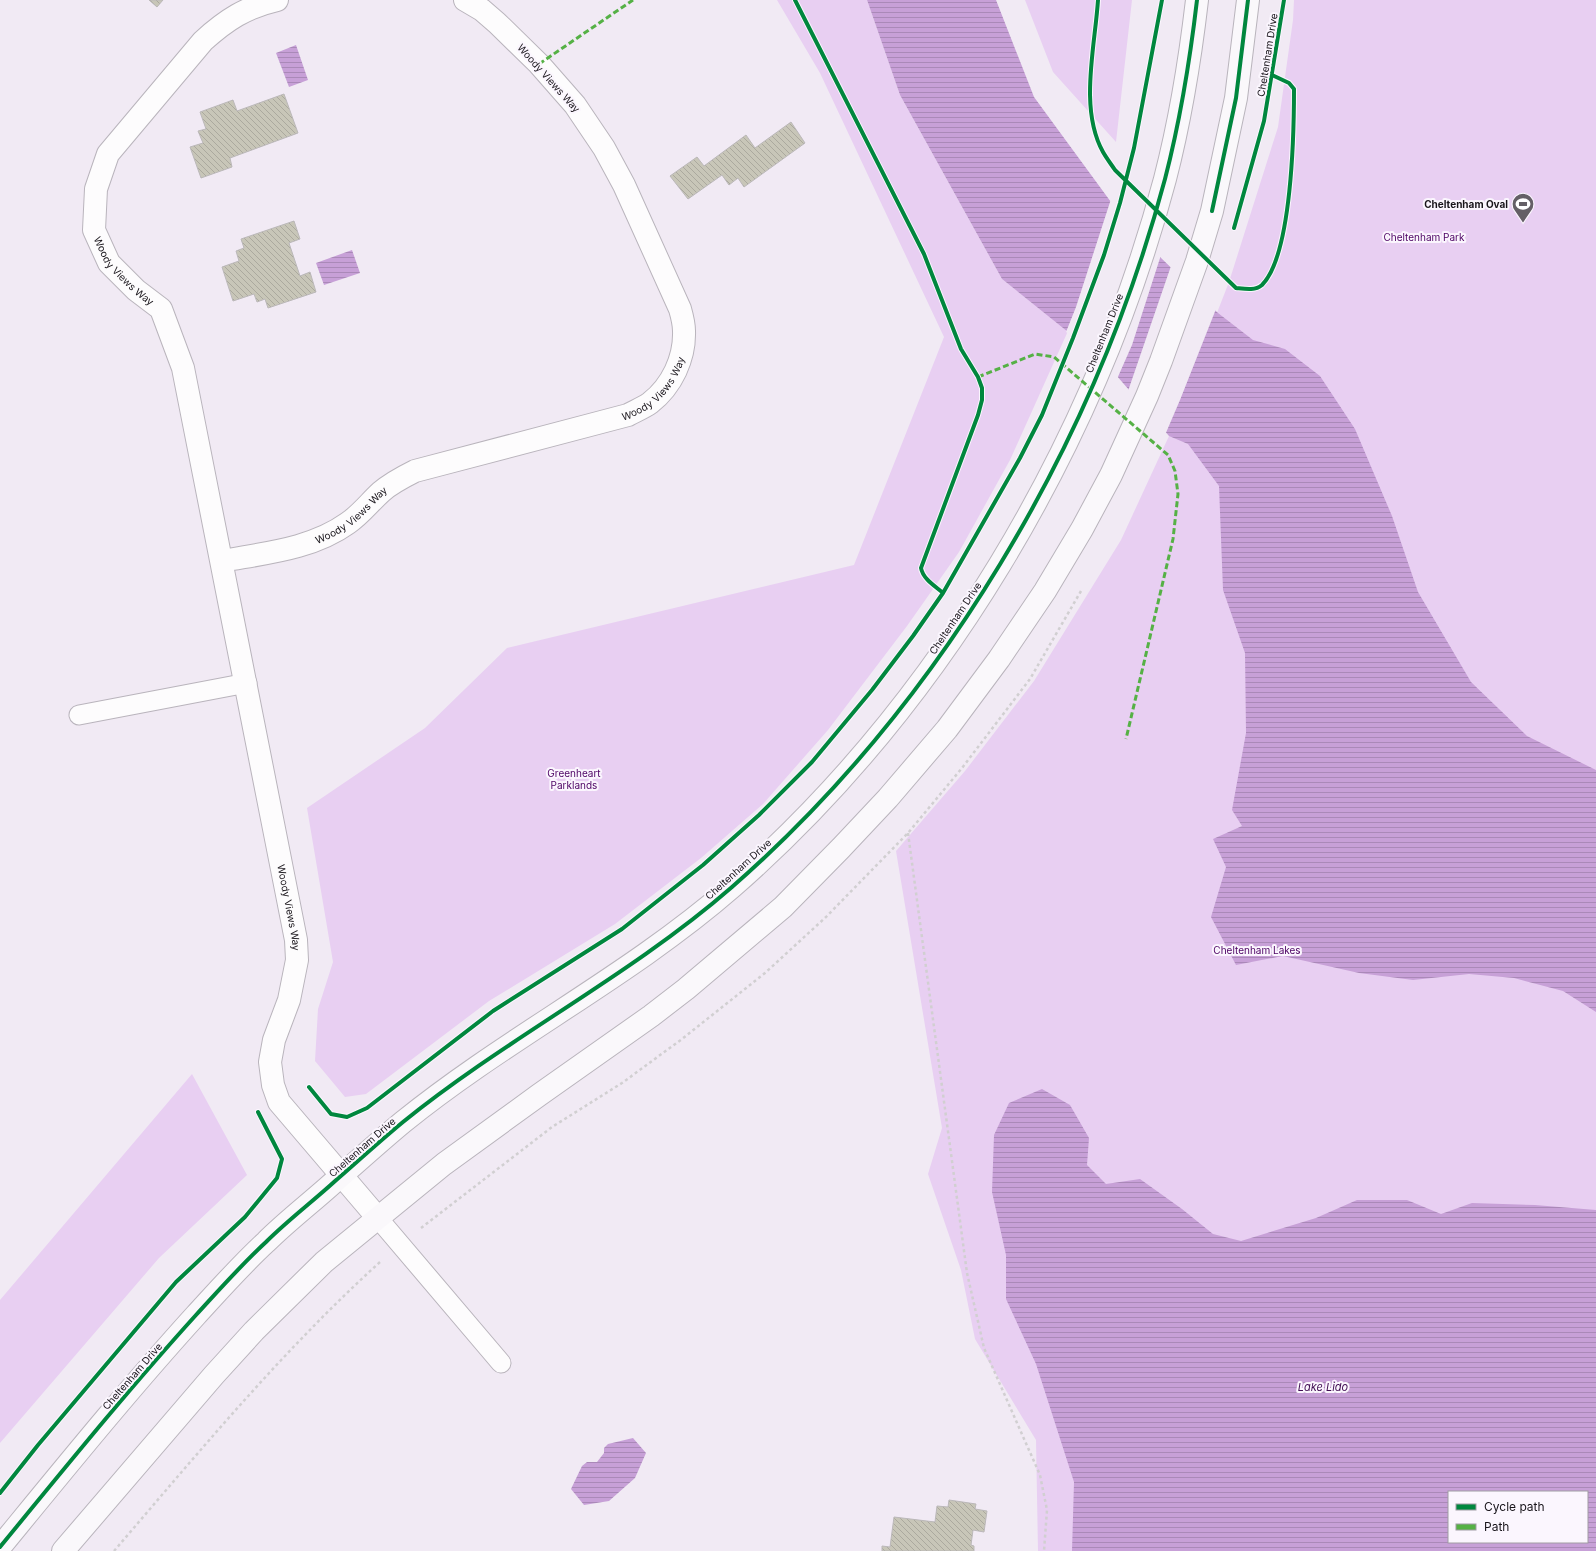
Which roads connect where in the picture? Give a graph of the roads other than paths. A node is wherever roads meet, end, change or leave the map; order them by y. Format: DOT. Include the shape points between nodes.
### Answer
graph roads {
  1 [pos="277,0"];
  2 [pos="465,0"];
  3 [pos="1197,0"];
  4 [pos="1248,0"];
  5 [pos="222,561"];
  6 [pos="247,683"];
  7 [pos="79,715"];
  8 [pos="342,1176"];
  9 [pos="377,1218"];
  10 [pos="501,1363"];
  11 [pos="0,1547"];
  12 [pos="63,1551"];
  1 -- 5 [label="street, Woody Views Way" via="237,14 203,41 108,154 96,189 94,230 109,263 160,309 183,368"];
  2 -- 5 [label="street, Woody Views Way" via="482,10 539,64 575,105 604,148 624,185 680,309 684,330 683,345 675,373 665,390 649,404 628,415 415,471 382,491 349,523 332,533 310,543"];
  3 -- 8 [label="main road, Cheltenham Drive" via="1181,103 1165,177 1125,303 1070,437 1026,521 957,632 908,698 852,766 810,812 734,885 687,924 629,966 471,1071 404,1121"];
  4 -- 9 [label="main road" via="1236,98 1212,211 1161,361 1111,475 1082,529 1045,591 998,659 947,728 888,798 783,907 686,989 444,1164"];
  5 -- 6 [label="street, Woody Views Way"];
  6 -- 7 [label="lane"];
  6 -- 8 [label="street, Woody Views Way" via="296,940 297,960 289,1000 274,1040 270,1062 273,1085 279,1102"];
  8 -- 9 [label="street, Woody Views Way"];
  8 -- 11 [label="main road, Cheltenham Drive" via="267,1240 222,1287 127,1393"];
  9 -- 10 [label="lane"];
  9 -- 12 [label="main road" via="324,1262 254,1331"];
}
